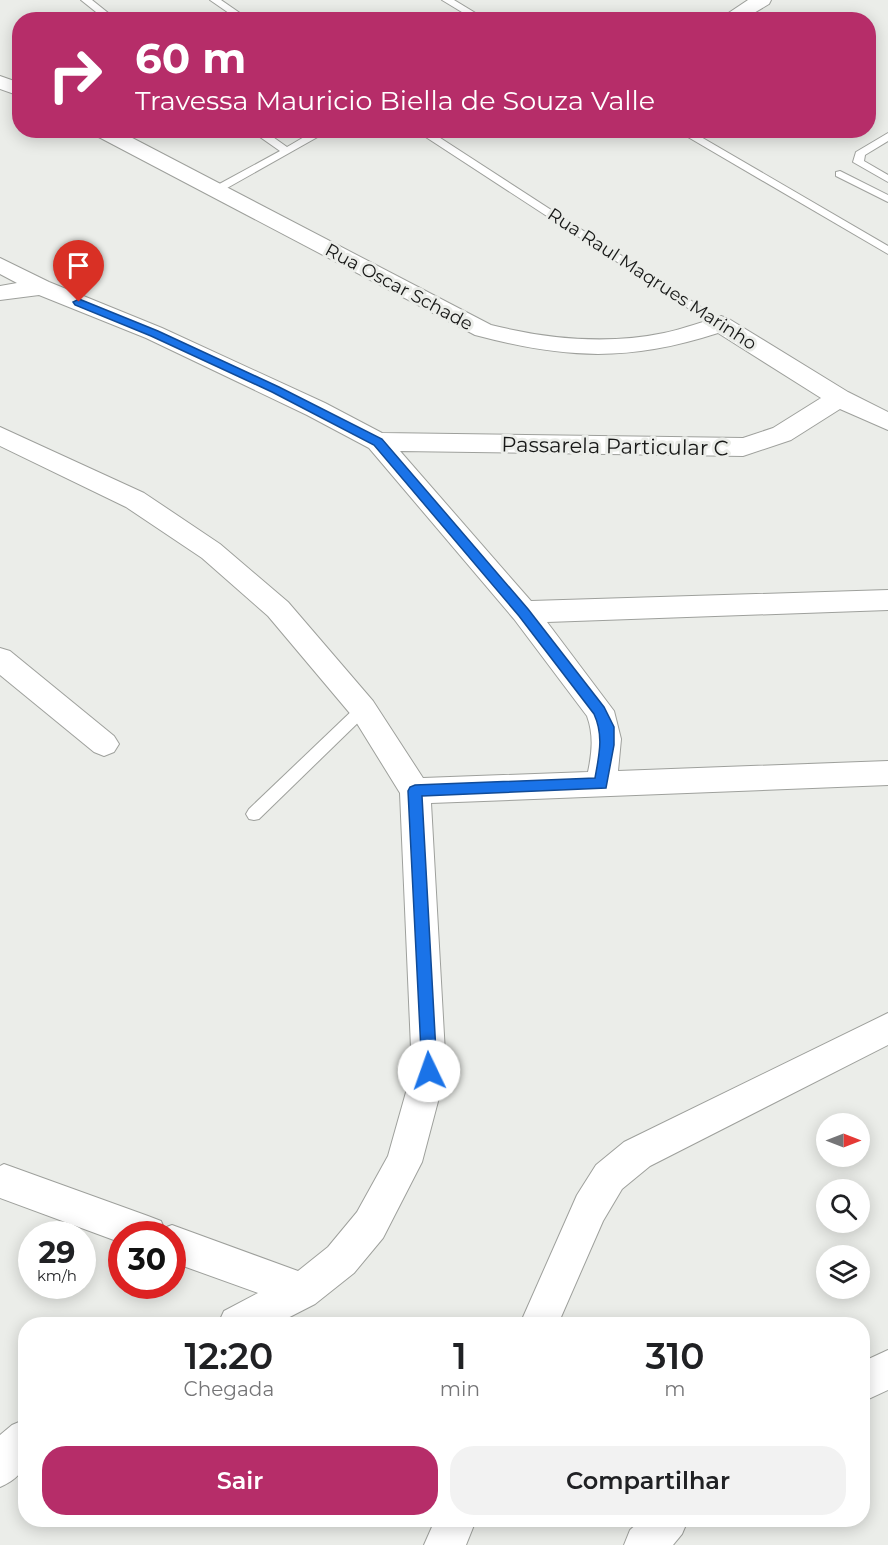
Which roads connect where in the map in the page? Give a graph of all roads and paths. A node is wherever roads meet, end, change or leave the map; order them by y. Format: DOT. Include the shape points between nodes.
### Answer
graph roads {
  1 [pos="86,0"];
  2 [pos="215,0"];
  3 [pos="447,0"];
  4 [pos="762,0"];
  5 [pos="103,12"];
  6 [pos="234,12"];
  7 [pos="469,12"];
  8 [pos="741,12"];
  9 [pos="888,136"];
  10 [pos="115,138"];
  11 [pos="267,138"];
  12 [pos="311,138"];
  13 [pos="432,138"];
  14 [pos="695,138"];
  15 [pos="287,151"];
  16 [pos="840,174"];
  17 [pos="888,179"];
  18 [pos="216,190"];
  19 [pos="888,199"];
  20 [pos="888,251"];
  21 [pos="0,265"];
  22 [pos="41,287"];
  23 [pos="0,293"];
  24 [pos="721,324"];
  25 [pos="839,398"];
  26 [pos="888,422"];
  27 [pos="0,436"];
  28 [pos="378,442"];
  29 [pos="888,600"];
  30 [pos="524,612"];
  31 [pos="0,659"];
  32 [pos="363,709"];
  33 [pos="104,744"];
  34 [pos="888,773"];
  35 [pos="601,784"];
  36 [pos="415,791"];
  37 [pos="254,814"];
  38 [pos="888,1028"];
  39 [pos="4,1182"];
  40 [pos="112,1221"];
  41 [pos="186,1249"];
  42 [pos="302,1291"];
  43 [pos="251,1317"];
  44 [pos="542,1317"];
  45 [pos="888,1369"];
  46 [pos="870,1379"];
  47 [pos="18,1446"];
  48 [pos="0,1467"];
  49 [pos="453,1527"];
  50 [pos="662,1527"];
  51 [pos="445,1545"];
  52 [pos="645,1545"];
  1 -- 5 [label="lane"];
  2 -- 6 [label="lane"];
  3 -- 7 [label="lane"];
  4 -- 8 [label="street"];
  9 -- 17 [label="lane" via="860,154 858,162"];
  10 -- 18 [label="street, Rua Oscar Schade"];
  11 -- 15 [label="lane"];
  12 -- 15 [label="lane"];
  13 -- 24 [label="lane, Rua Raul Maqrues Marinho"];
  14 -- 20 [label="lane"];
  15 -- 18 [label="lane"];
  16 -- 19 [label="lane"];
  18 -- 24 [label="street, Rua Oscar Schade" via="452,316 523,342 624,348 665,341"];
  21 -- 22 [label="street"];
  22 -- 23 [label="street"];
  22 -- 28 [label="street" via="154,333"];
  24 -- 25 [label="street, Rua Raul Maqrues Marinho"];
  25 -- 26 [label="street, Rua Raul Maqrues Marinho"];
  25 -- 28 [label="street, Passarela Particular C" via="785,435 743,447"];
  27 -- 32 [label="street" via="135,500 211,551 279,609"];
  28 -- 30 [label="street"];
  29 -- 30 [label="street"];
  30 -- 35 [label="street" via="607,727"];
  31 -- 33 [label="street"];
  32 -- 36 [label="street"];
  32 -- 37 [label="lane"];
  34 -- 35 [label="street"];
  35 -- 36 [label="street"];
  36 -- 42 [label="street" via="429,1071 404,1162 370,1225 341,1260"];
  38 -- 44 [label="street" via="637,1154 609,1177 590,1208"];
  39 -- 40 [label="street"];
  41 -- 42 [label="street"];
  42 -- 43 [label="street"];
  45 -- 46 [label="street"];
  47 -- 48 [label="street"];
  49 -- 51 [label="street"];
  50 -- 52 [label="street"];
}
